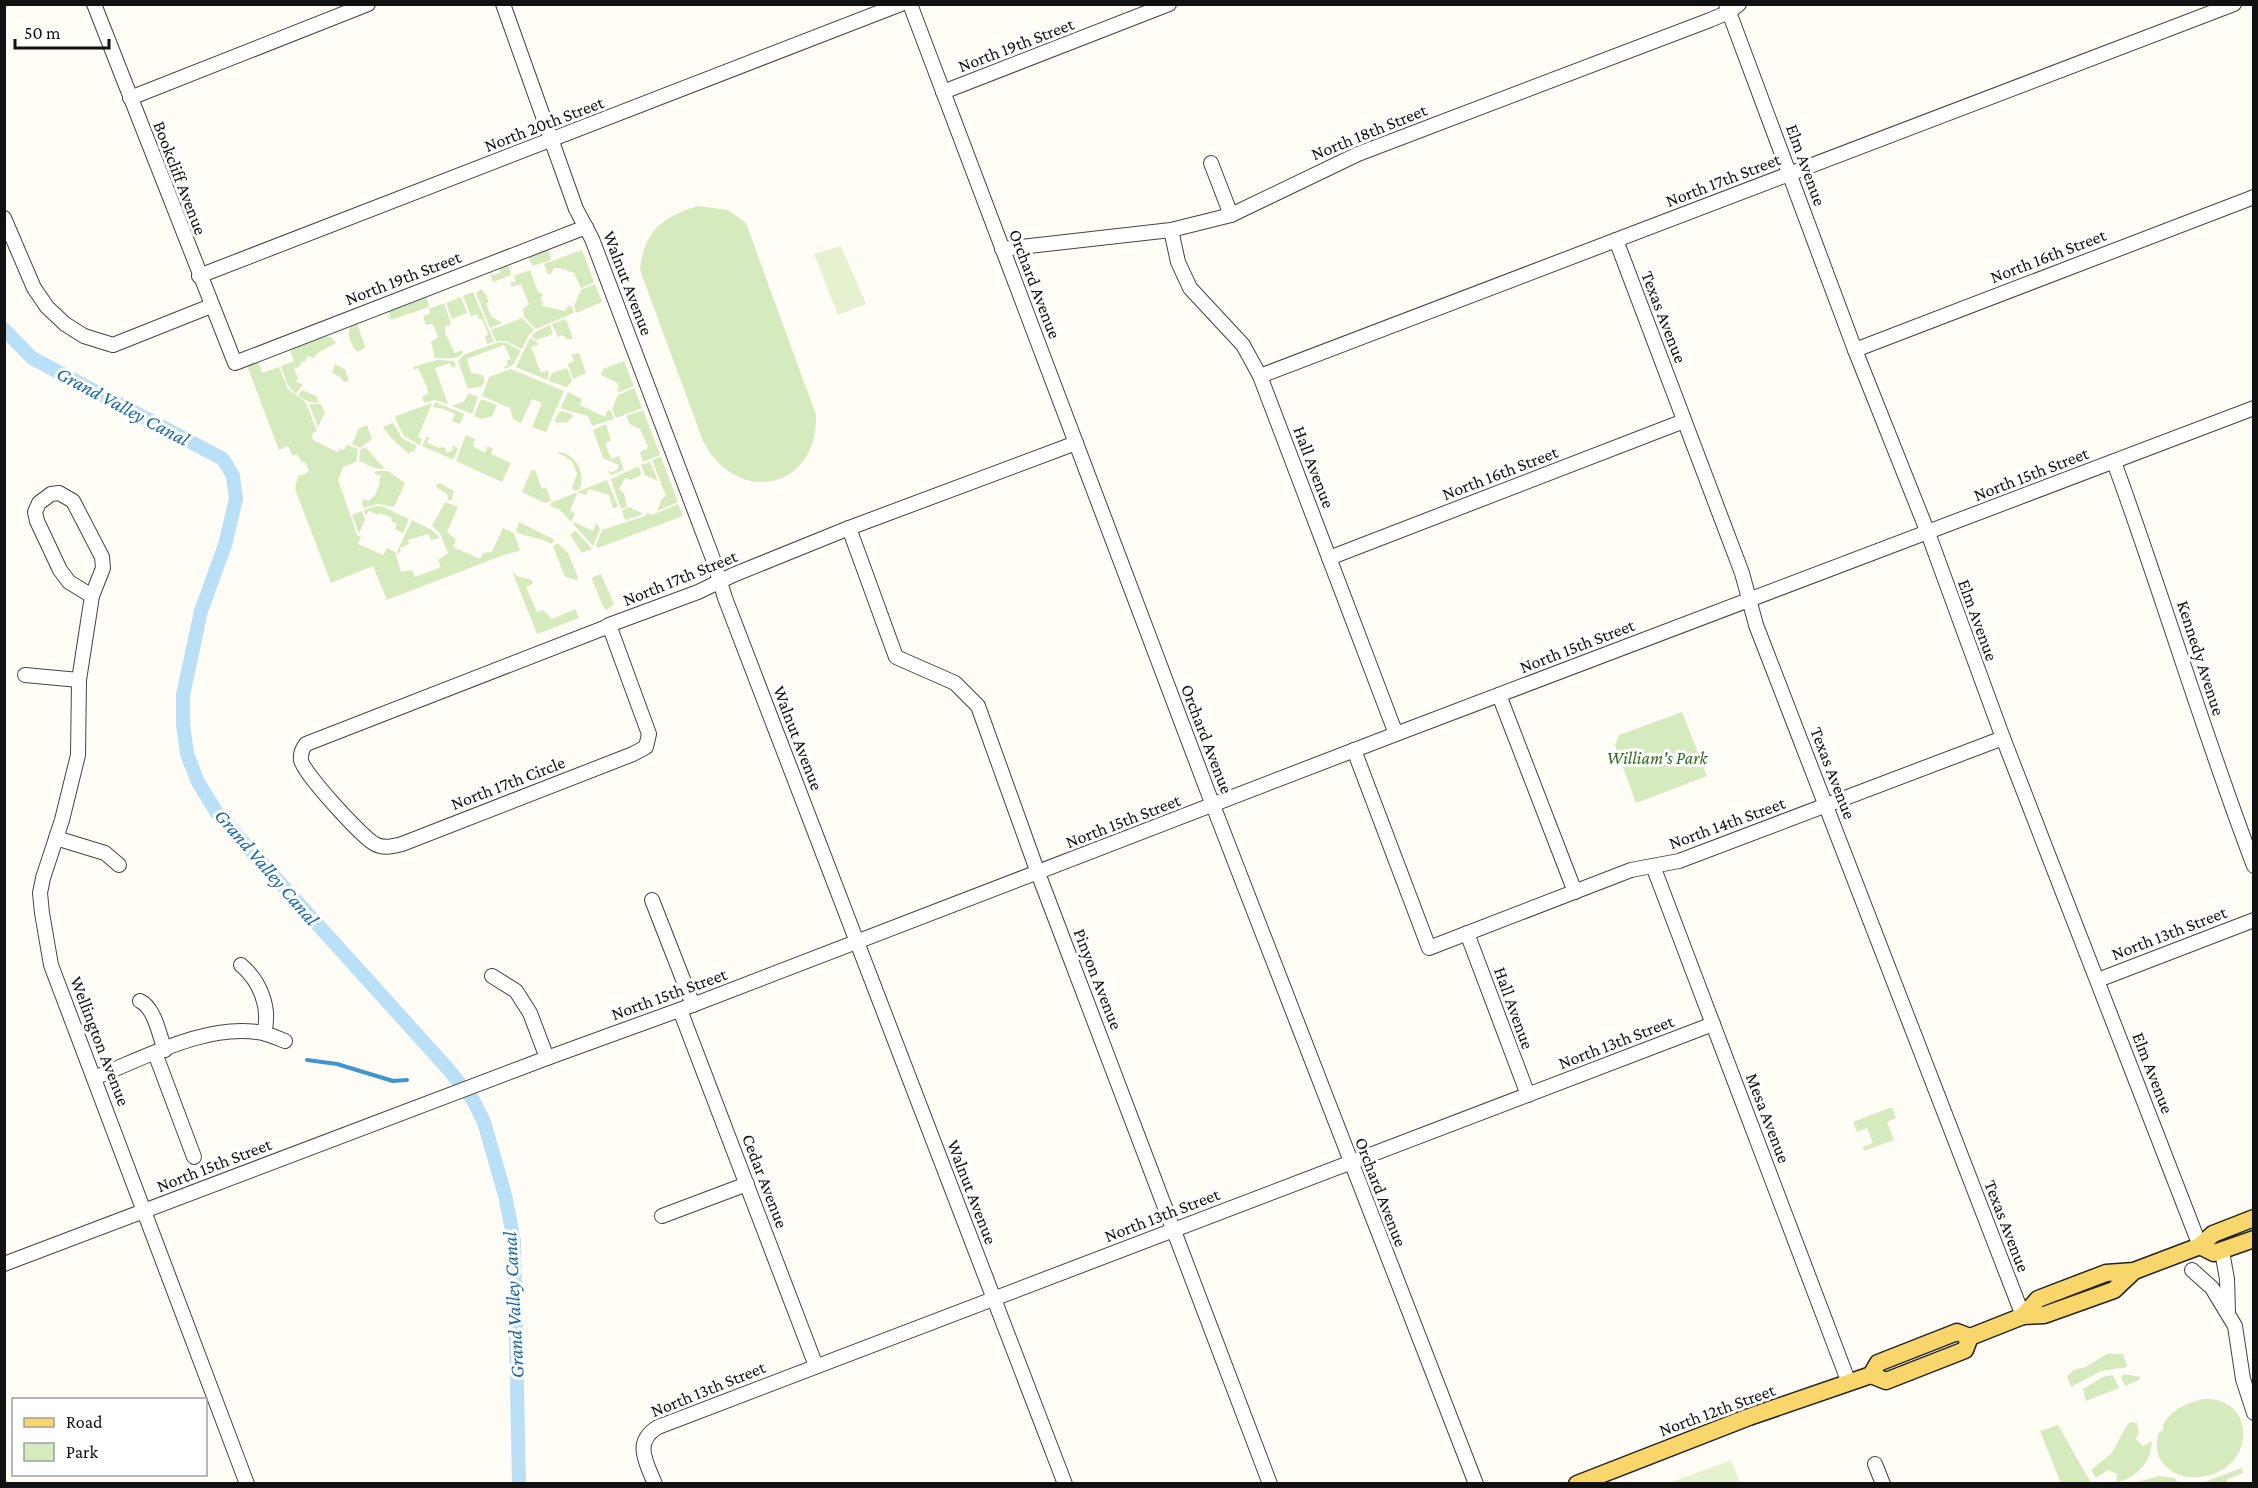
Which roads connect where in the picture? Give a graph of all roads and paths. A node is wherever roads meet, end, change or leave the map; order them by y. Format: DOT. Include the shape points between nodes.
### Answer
graph roads {
  1 [pos="94,4"];
  2 [pos="368,4"];
  3 [pos="503,4"];
  4 [pos="901,4"];
  5 [pos="910,4"];
  6 [pos="1169,4"];
  7 [pos="2234,4"];
  8 [pos="1731,7"];
  9 [pos="943,92"];
  10 [pos="130,98"];
  11 [pos="550,140"];
  12 [pos="1211,163"];
  13 [pos="1790,173"];
  14 [pos="2253,197"];
  15 [pos="1231,215"];
  16 [pos="4,218"];
  17 [pos="586,227"];
  18 [pos="1171,230"];
  19 [pos="1616,240"];
  20 [pos="1002,249"];
  21 [pos="199,276"];
  22 [pos="211,306"];
  23 [pos="1855,350"];
  24 [pos="235,363"];
  25 [pos="1260,376"];
  26 [pos="2253,408"];
  27 [pos="1684,421"];
  28 [pos="1076,443"];
  29 [pos="2114,462"];
  30 [pos="849,528"];
  31 [pos="1928,533"];
  32 [pos="1329,558"];
  33 [pos="720,583"];
  34 [pos="92,596"];
  35 [pos="1749,600"];
  36 [pos="609,626"];
  37 [pos="25,675"];
  38 [pos="79,680"];
  39 [pos="1499,695"];
  40 [pos="1396,734"];
  41 [pos="2003,738"];
  42 [pos="301,750"];
  43 [pos="1354,750"];
  44 [pos="1826,805"];
  45 [pos="1213,806"];
  46 [pos="56,838"];
  47 [pos="119,865"];
  48 [pos="1653,866"];
  49 [pos="2253,866"];
  50 [pos="1038,873"];
  51 [pos="1575,892"];
  52 [pos="652,900"];
  53 [pos="2253,920"];
  54 [pos="1467,933"];
  55 [pos="857,942"];
  56 [pos="242,965"];
  57 [pos="492,976"];
  58 [pos="2098,980"];
  59 [pos="140,1001"];
  60 [pos="686,1007"];
  61 [pos="1713,1024"];
  62 [pos="264,1033"];
  63 [pos="285,1041"];
  64 [pos="160,1052"];
  65 [pos="547,1058"];
  66 [pos="94,1078"];
  67 [pos="1528,1095"];
  68 [pos="194,1157"];
  69 [pos="1350,1163"];
  70 [pos="747,1184"];
  71 [pos="144,1210"];
  72 [pos="662,1216"];
  73 [pos="2253,1218"];
  74 [pos="1173,1230"];
  75 [pos="2253,1239"];
  76 [pos="2200,1246"];
  77 [pos="2223,1257"];
  78 [pos="4,1264"];
  79 [pos="2192,1270"];
  80 [pos="994,1298"];
  81 [pos="2228,1312"];
  82 [pos="2023,1316"];
  83 [pos="816,1366"];
  84 [pos="1849,1383"];
  85 [pos="2253,1413"];
  86 [pos="1875,1464"];
  87 [pos="247,1484"];
  88 [pos="655,1484"];
  89 [pos="1065,1484"];
  90 [pos="1270,1484"];
  91 [pos="1476,1484"];
  92 [pos="1577,1484"];
  93 [pos="1883,1484"];
  1 -- 10 [label="street, Bookcliff Avenue"];
  2 -- 10 [label="street"];
  3 -- 11 [label="street, Walnut Avenue"];
  4 -- 11 [label="street, North 20th Street"];
  5 -- 9 [label="street, Orchard Avenue"];
  6 -- 9 [label="street, North 19th Street"];
  7 -- 13 [label="street, North 17th Street"];
  8 -- 13 [label="street, Elm Avenue"];
  8 -- 15 [label="street, North 18th Street" via="1358,154"];
  9 -- 20 [label="street, Orchard Avenue"];
  10 -- 21 [label="street, Bookcliff Avenue"];
  11 -- 17 [label="street, Walnut Avenue"];
  11 -- 21 [label="street, North 20th Street"];
  12 -- 15 [label="street"];
  13 -- 19 [label="street, North 17th Street"];
  13 -- 23 [label="street, Elm Avenue"];
  14 -- 23 [label="street, North 16th Street"];
  15 -- 18 [label="street, North 18th Street"];
  16 -- 22 [label="street" via="34,288 47,307 84,336 113,345"];
  17 -- 24 [label="street, North 19th Street"];
  17 -- 33 [label="street, Walnut Avenue"];
  18 -- 20 [label="street, North 18th Street"];
  18 -- 25 [label="street, Hall Avenue" via="1185,279 1243,345"];
  19 -- 25 [label="street, North 17th Street"];
  19 -- 27 [label="street, Texas Avenue"];
  20 -- 28 [label="street, Orchard Avenue"];
  21 -- 22 [label="street, Bookcliff Avenue"];
  22 -- 24 [label="street, Bookcliff Avenue"];
  23 -- 31 [label="street, Elm Avenue"];
  25 -- 32 [label="street, Hall Avenue"];
  26 -- 29 [label="street, North 15th Street"];
  27 -- 32 [label="street, North 16th Street"];
  27 -- 35 [label="street, Texas Avenue"];
  28 -- 30 [label="street, North 17th Street"];
  28 -- 45 [label="street, Orchard Avenue"];
  29 -- 31 [label="street, North 15th Street"];
  29 -- 49 [label="street, Kennedy Avenue"];
  30 -- 33 [label="street, North 17th Street"];
  30 -- 50 [label="street, Pinyon Avenue" via="896,657 955,683 978,706"];
  31 -- 35 [label="street, North 15th Street"];
  31 -- 41 [label="street, Elm Avenue"];
  32 -- 40 [label="street, Hall Avenue"];
  33 -- 36 [label="street, North 17th Street"];
  33 -- 55 [label="street, Walnut Avenue"];
  34 -- 34 [label="street, Wellington Avenue" via="103,567 102,557 73,501 59,493 51,494 39,503 37,521 60,570 69,582"];
  34 -- 38 [label="street, Wellington Avenue"];
  35 -- 39 [label="street, North 15th Street"];
  35 -- 44 [label="street, Texas Avenue"];
  36 -- 42 [label="street, North 17th Street" via="306,744"];
  36 -- 42 [label="street, North 17th Circle" via="649,734 646,747 633,754 385,847 374,844 361,832 309,776 301,762"];
  37 -- 38 [label="street"];
  38 -- 46 [label="street, Wellington Avenue" via="78,755"];
  39 -- 40 [label="street, North 15th Street"];
  39 -- 51 [label="street"];
  40 -- 43 [label="street, North 15th Street"];
  41 -- 44 [label="street, North 14th Street"];
  41 -- 58 [label="street, Elm Avenue"];
  43 -- 45 [label="street, North 15th Street"];
  43 -- 54 [label="street, North 14th Street" via="1429,948"];
  44 -- 48 [label="street, North 14th Street" via="1679,861"];
  44 -- 82 [label="street, Texas Avenue"];
  45 -- 50 [label="street, North 15th Street"];
  45 -- 69 [label="street, Orchard Avenue"];
  46 -- 47 [label="street" via="105,853"];
  46 -- 66 [label="street, Wellington Avenue" via="40,893 42,913 51,965"];
  48 -- 51 [label="street, North 14th Street" via="1631,870"];
  48 -- 61 [label="street, Mesa Avenue"];
  50 -- 55 [label="street, North 15th Street"];
  50 -- 74 [label="street, Pinyon Avenue"];
  51 -- 54 [label="street, North 14th Street"];
  52 -- 60 [label="street, Cedar Avenue"];
  53 -- 58 [label="street, North 13th Street"];
  54 -- 67 [label="street, Hall Avenue"];
  55 -- 60 [label="street, North 15th Street"];
  55 -- 80 [label="street, Walnut Avenue"];
  56 -- 62 [label="street" via="257,981 261,992 267,1024"];
  57 -- 65 [label="street" via="516,990 530,1013"];
  58 -- 76 [label="street, Elm Avenue"];
  59 -- 64 [label="street" via="150,1011"];
  60 -- 65 [label="street, North 15th Street"];
  60 -- 70 [label="street, Cedar Avenue"];
  61 -- 67 [label="street, North 13th Street"];
  61 -- 84 [label="street, Mesa Avenue"];
  62 -- 63 [label="street"];
  62 -- 64 [label="street" via="217,1033"];
  64 -- 66 [label="street"];
  64 -- 68 [label="street"];
  65 -- 71 [label="street, North 15th Street"];
  66 -- 71 [label="street, Wellington Avenue"];
  67 -- 69 [label="street, North 13th Street"];
  69 -- 74 [label="street, North 13th Street"];
  69 -- 91 [label="street, Orchard Avenue"];
  70 -- 72 [label="street"];
  70 -- 83 [label="street, Cedar Avenue"];
  71 -- 78 [label="street, North 15th Street"];
  71 -- 87 [label="street, Wellington Avenue"];
  73 -- 76 [label="main road, North 12th Street" via="2213,1234"];
  74 -- 80 [label="street, North 13th Street"];
  74 -- 90 [label="street, Pinyon Avenue"];
  75 -- 76 [label="main road, North 12th Street" via="2214,1253"];
  76 -- 82 [label="main road, North 12th Street" via="2134,1271 2114,1290 2044,1315"];
  77 -- 81 [label="street"];
  79 -- 81 [label="street" via="2212,1288"];
  80 -- 83 [label="street, North 13th Street"];
  80 -- 89 [label="street, Walnut Avenue"];
  81 -- 85 [label="street"];
  82 -- 84 [label="main road, North 12th Street" via="1970,1337 1957,1332 1930,1342 1878,1363 1871,1376"];
  83 -- 88 [label="street, North 13th Street" via="658,1427 647,1435 644,1457"];
  84 -- 92 [label="main road, North 12th Street"];
  86 -- 93 [label="street"];
}
